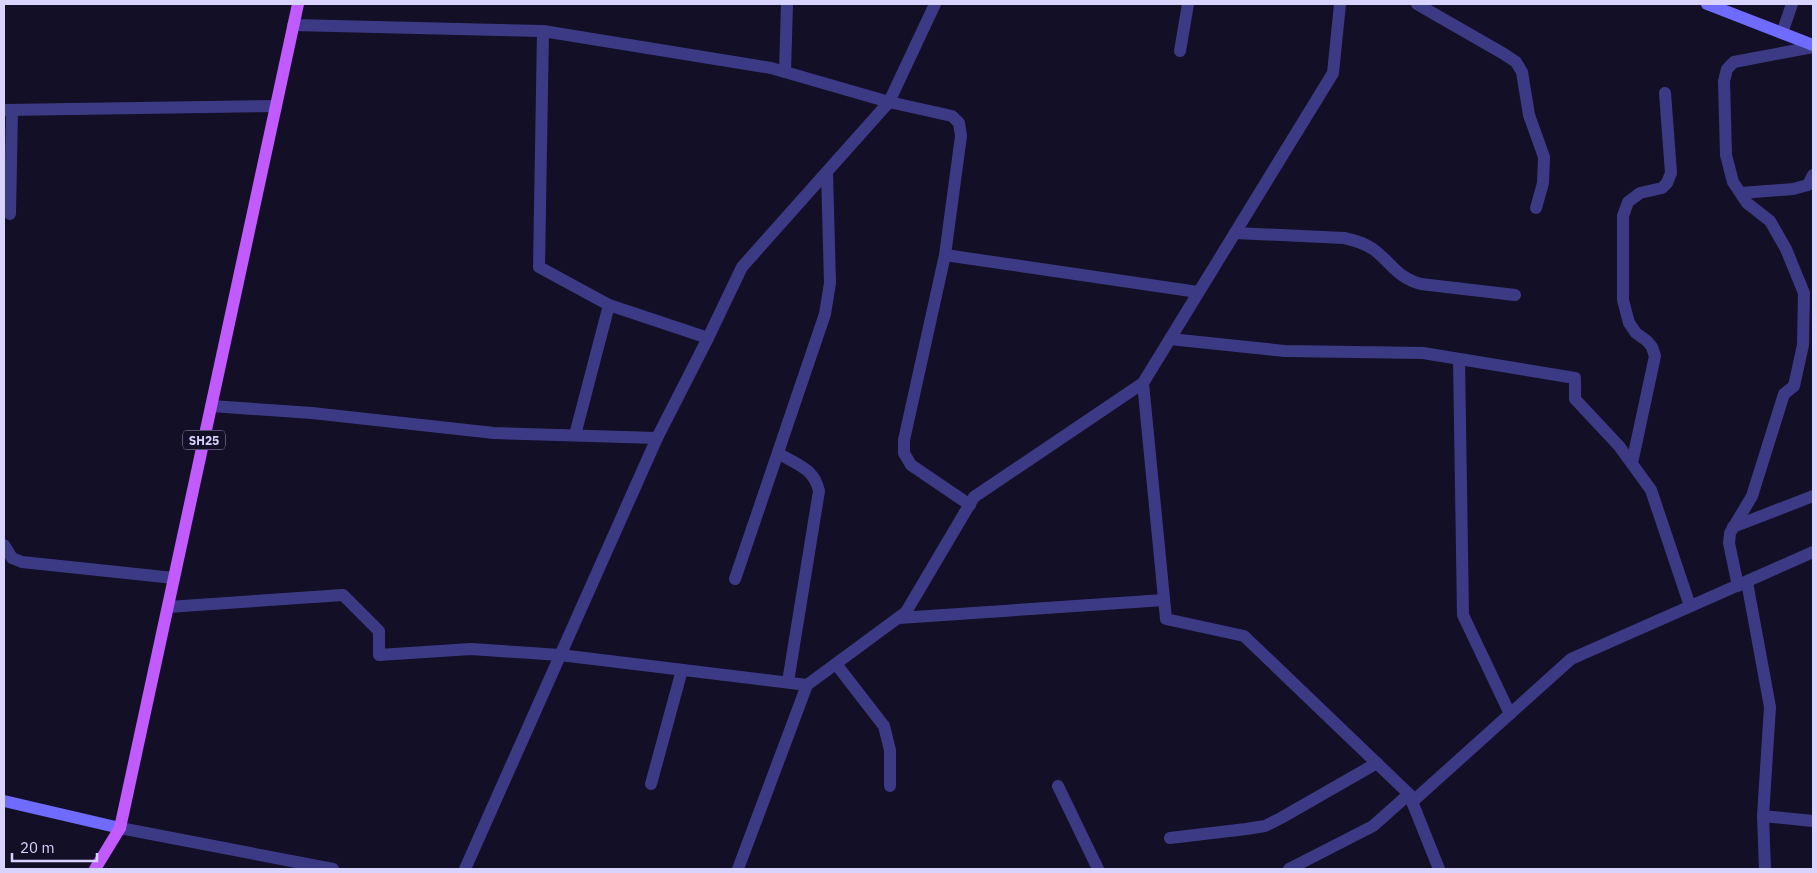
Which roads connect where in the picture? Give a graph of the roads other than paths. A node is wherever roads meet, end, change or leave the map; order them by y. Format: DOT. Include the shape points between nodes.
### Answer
graph roads {
  1 [pos="298,4"];
  2 [pos="787,4"];
  3 [pos="935,4"];
  4 [pos="1188,4"];
  5 [pos="1340,4"];
  6 [pos="1417,4"];
  7 [pos="1707,4"];
  8 [pos="1792,4"];
  9 [pos="293,25"];
  10 [pos="543,31"];
  11 [pos="1782,33"];
  12 [pos="1813,46"];
  13 [pos="1180,51"];
  14 [pos="785,72"];
  15 [pos="1664,92"];
  16 [pos="889,102"];
  17 [pos="276,106"];
  18 [pos="8,110"];
  19 [pos="827,172"];
  20 [pos="1813,176"];
  21 [pos="1741,193"];
  22 [pos="1536,208"];
  23 [pos="10,214"];
  24 [pos="1235,234"];
  25 [pos="945,254"];
  26 [pos="1198,292"];
  27 [pos="1515,295"];
  28 [pos="609,305"];
  29 [pos="708,338"];
  30 [pos="1170,339"];
  31 [pos="1459,359"];
  32 [pos="1143,383"];
  33 [pos="211,406"];
  34 [pos="575,435"];
  35 [pos="657,438"];
  36 [pos="778,453"];
  37 [pos="1632,463"];
  38 [pos="1813,496"];
  39 [pos="970,505"];
  40 [pos="1733,527"];
  41 [pos="4,545"];
  42 [pos="1813,552"];
  43 [pos="174,578"];
  44 [pos="735,579"];
  45 [pos="1742,584"];
  46 [pos="1164,600"];
  47 [pos="1690,606"];
  48 [pos="168,607"];
  49 [pos="899,618"];
  50 [pos="560,655"];
  51 [pos="836,664"];
  52 [pos="682,670"];
  53 [pos="788,682"];
  54 [pos="807,685"];
  55 [pos="1510,714"];
  56 [pos="1377,763"];
  57 [pos="651,784"];
  58 [pos="890,786"];
  59 [pos="1058,786"];
  60 [pos="1410,798"];
  61 [pos="4,801"];
  62 [pos="1763,816"];
  63 [pos="1813,821"];
  64 [pos="120,828"];
  65 [pos="1170,838"];
  66 [pos="95,869"];
  67 [pos="333,869"];
  68 [pos="465,869"];
  69 [pos="738,869"];
  70 [pos="1098,869"];
  71 [pos="1289,869"];
  72 [pos="1439,869"];
  73 [pos="1764,869"];
  1 -- 9 [label="main road, SH25"];
  2 -- 14 [label="street"];
  3 -- 16 [label="street"];
  4 -- 13 [label="street"];
  5 -- 24 [label="street" via="1333,73"];
  6 -- 22 [label="street" via="1504,54 1516,62 1522,72 1529,114 1544,157 1543,183"];
  7 -- 11 [label="street"];
  8 -- 11 [label="street"];
  9 -- 10 [label="street"];
  9 -- 17 [label="main road, SH25"];
  10 -- 14 [label="street"];
  10 -- 28 [label="street" via="539,267"];
  11 -- 12 [label="street"];
  12 -- 21 [label="street" via="1734,62 1727,69 1724,81 1726,155 1733,182"];
  14 -- 16 [label="street"];
  15 -- 37 [label="street" via="1671,173 1662,188 1640,193 1628,202 1623,216 1622,300 1629,323 1652,347 1655,356"];
  16 -- 19 [label="street"];
  16 -- 25 [label="street" via="952,116 959,124 961,136"];
  17 -- 18 [label="street"];
  17 -- 33 [label="main road, SH25"];
  18 -- 23 [label="street"];
  19 -- 29 [label="street" via="742,267"];
  19 -- 36 [label="street" via="828,299"];
  20 -- 21 [label="street" via="1808,185 1794,190"];
  21 -- 40 [label="street" via="1747,203 1770,221 1786,249 1804,293 1803,345 1794,386 1784,394 1752,496"];
  24 -- 26 [label="street"];
  24 -- 27 [label="street" via="1359,241 1409,281"];
  25 -- 26 [label="street"];
  25 -- 39 [label="street" via="904,440 904,453 911,465"];
  26 -- 30 [label="street"];
  28 -- 29 [label="street"];
  28 -- 34 [label="street"];
  29 -- 35 [label="street"];
  30 -- 31 [label="street" via="1285,351 1423,353"];
  30 -- 32 [label="street"];
  31 -- 37 [label="street" via="1575,378 1575,399"];
  31 -- 55 [label="street" via="1463,615"];
  32 -- 39 [label="street" via="974,497"];
  32 -- 46 [label="street"];
  33 -- 34 [label="street" via="312,413 494,433"];
  33 -- 43 [label="main road, SH25"];
  34 -- 35 [label="street"];
  35 -- 50 [label="street"];
  36 -- 44 [label="street"];
  36 -- 53 [label="street" via="815,477 819,491"];
  37 -- 47 [label="street" via="1650,490"];
  38 -- 40 [label="street"];
  39 -- 49 [label="street" via="906,612"];
  40 -- 45 [label="street" via="1729,543"];
  41 -- 43 [label="street" via="12,558 22,562"];
  42 -- 45 [label="street"];
  43 -- 48 [label="main road, SH25"];
  45 -- 47 [label="street"];
  45 -- 62 [label="street" via="1770,707"];
  46 -- 49 [label="street"];
  46 -- 56 [label="street" via="1166,619 1244,636"];
  47 -- 55 [label="street" via="1570,659"];
  48 -- 50 [label="street" via="342,595 379,631 379,655 471,649"];
  48 -- 64 [label="main road, SH25"];
  49 -- 51 [label="street"];
  50 -- 52 [label="street"];
  50 -- 68 [label="street"];
  51 -- 54 [label="street"];
  51 -- 58 [label="street" via="884,726 890,750"];
  52 -- 53 [label="street"];
  52 -- 57 [label="street"];
  53 -- 54 [label="street"];
  54 -- 69 [label="street"];
  55 -- 60 [label="street"];
  56 -- 60 [label="street"];
  56 -- 65 [label="street" via="1264,826"];
  59 -- 70 [label="street"];
  60 -- 71 [label="street" via="1373,826"];
  60 -- 72 [label="street"];
  61 -- 64 [label="street"];
  62 -- 63 [label="street"];
  62 -- 73 [label="street"];
  64 -- 66 [label="main road, SH25"];
  64 -- 67 [label="street"];
}
